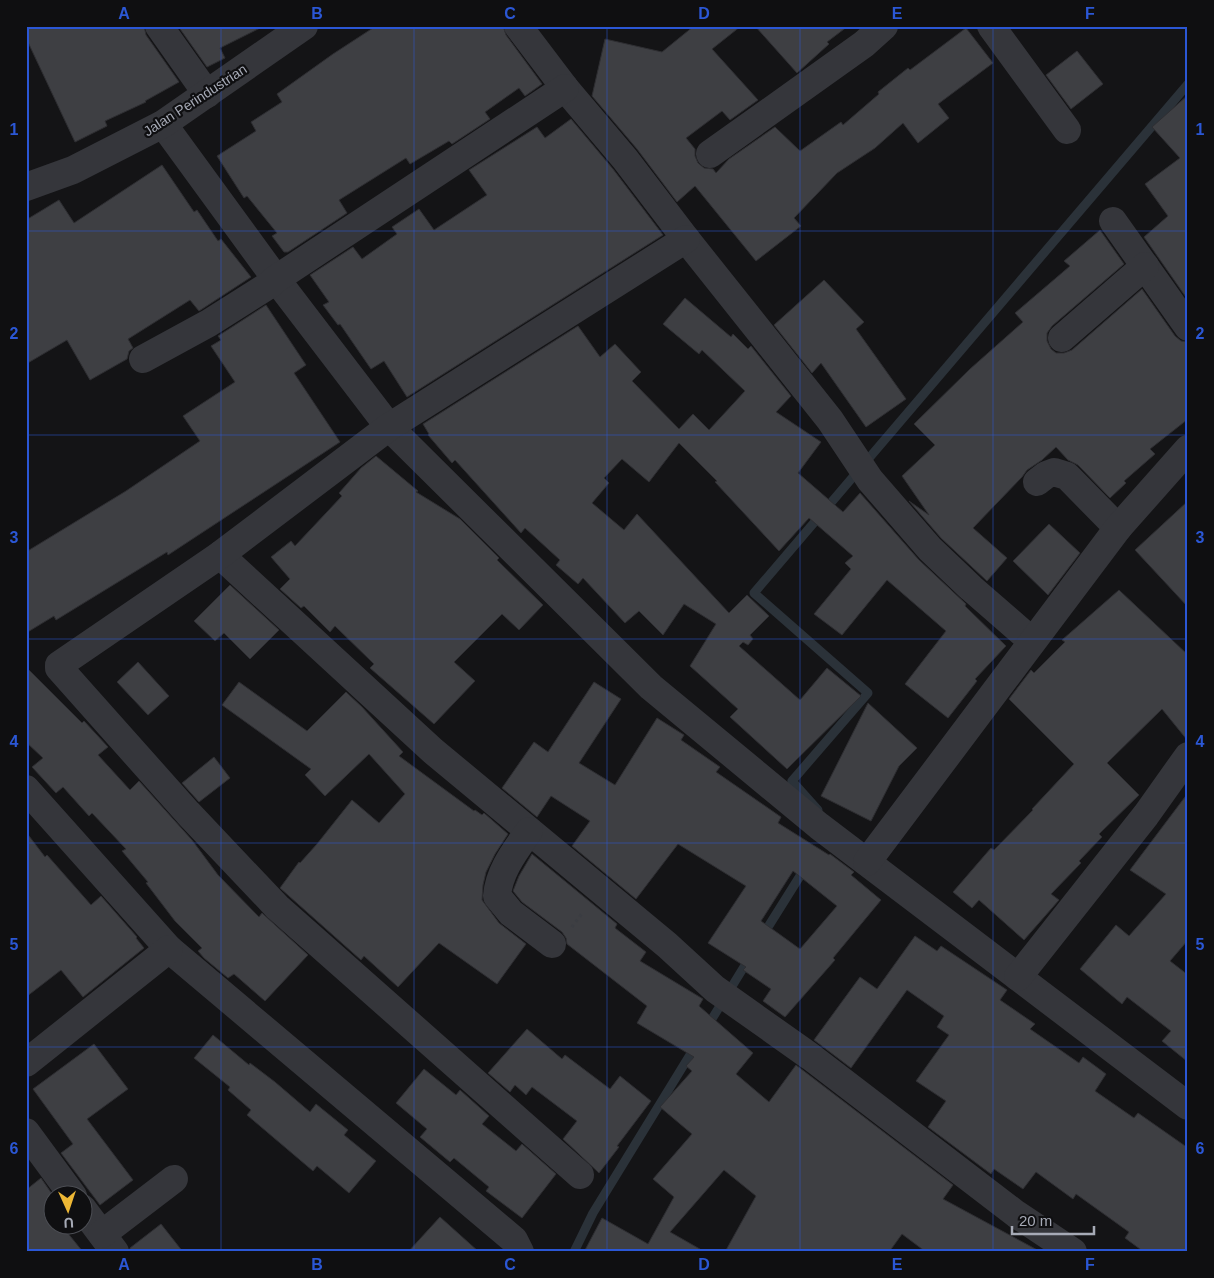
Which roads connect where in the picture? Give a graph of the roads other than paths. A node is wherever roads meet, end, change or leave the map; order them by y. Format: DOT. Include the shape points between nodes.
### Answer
graph roads {
  1 [pos="159,26"];
  2 [pos="304,26"];
  3 [pos="518,26"];
  4 [pos="884,26"];
  5 [pos="992,26"];
  6 [pos="565,88"];
  7 [pos="207,94"];
  8 [pos="163,124"];
  9 [pos="1067,130"];
  10 [pos="710,154"];
  11 [pos="26,187"];
  12 [pos="1113,221"];
  13 [pos="686,239"];
  14 [pos="1145,266"];
  15 [pos="276,279"];
  16 [pos="1188,327"];
  17 [pos="1062,338"];
  18 [pos="143,359"];
  19 [pos="389,427"];
  20 [pos="1188,449"];
  21 [pos="1037,482"];
  22 [pos="1118,528"];
  23 [pos="220,554"];
  24 [pos="1032,641"];
  25 [pos="1188,756"];
  26 [pos="26,789"];
  27 [pos="529,831"];
  28 [pos="867,862"];
  29 [pos="552,944"];
  30 [pos="169,949"];
  31 [pos="1018,977"];
  32 [pos="26,1063"];
  33 [pos="1188,1106"];
  34 [pos="26,1132"];
  35 [pos="580,1175"];
  36 [pos="174,1180"];
  37 [pos="66,1186"];
  38 [pos="92,1221"];
  39 [pos="109,1243"];
  40 [pos="520,1252"];
  41 [pos="1073,1252"];
  1 -- 7 [label="street"];
  2 -- 7 [label="street, Jalan Perindustrian"];
  3 -- 6 [label="street"];
  4 -- 10 [label="street" via="864,44"];
  5 -- 9 [label="street"];
  6 -- 13 [label="street" via="626,159"];
  6 -- 15 [label="street"];
  7 -- 8 [label="street, Jalan Perindustrian"];
  8 -- 11 [label="street, Jalan Perindustrian" via="73,170"];
  8 -- 15 [label="street"];
  12 -- 14 [label="street"];
  13 -- 19 [label="street"];
  13 -- 24 [label="street" via="830,420 870,480 930,549"];
  14 -- 16 [label="street"];
  14 -- 17 [label="street"];
  15 -- 18 [label="street" via="209,323"];
  15 -- 19 [label="street"];
  19 -- 23 [label="street"];
  19 -- 28 [label="street" via="651,687 759,778"];
  20 -- 22 [label="street"];
  21 -- 22 [label="street" via="1054,472 1068,476"];
  22 -- 24 [label="street"];
  23 -- 27 [label="street" via="433,751"];
  23 -- 35 [label="street" via="59,664 59,668 188,813 278,907"];
  24 -- 28 [label="street"];
  25 -- 31 [label="street" via="1146,815"];
  26 -- 30 [label="street"];
  27 -- 29 [label="street" via="508,861 498,884 497,896 511,913"];
  27 -- 41 [label="street" via="724,996 811,1057 1016,1214"];
  28 -- 31 [label="street"];
  30 -- 32 [label="street"];
  30 -- 40 [label="street" via="514,1240"];
  31 -- 33 [label="street"];
  34 -- 37 [label="street"];
  36 -- 39 [label="street"];
  38 -- 39 [label="street"];
}
